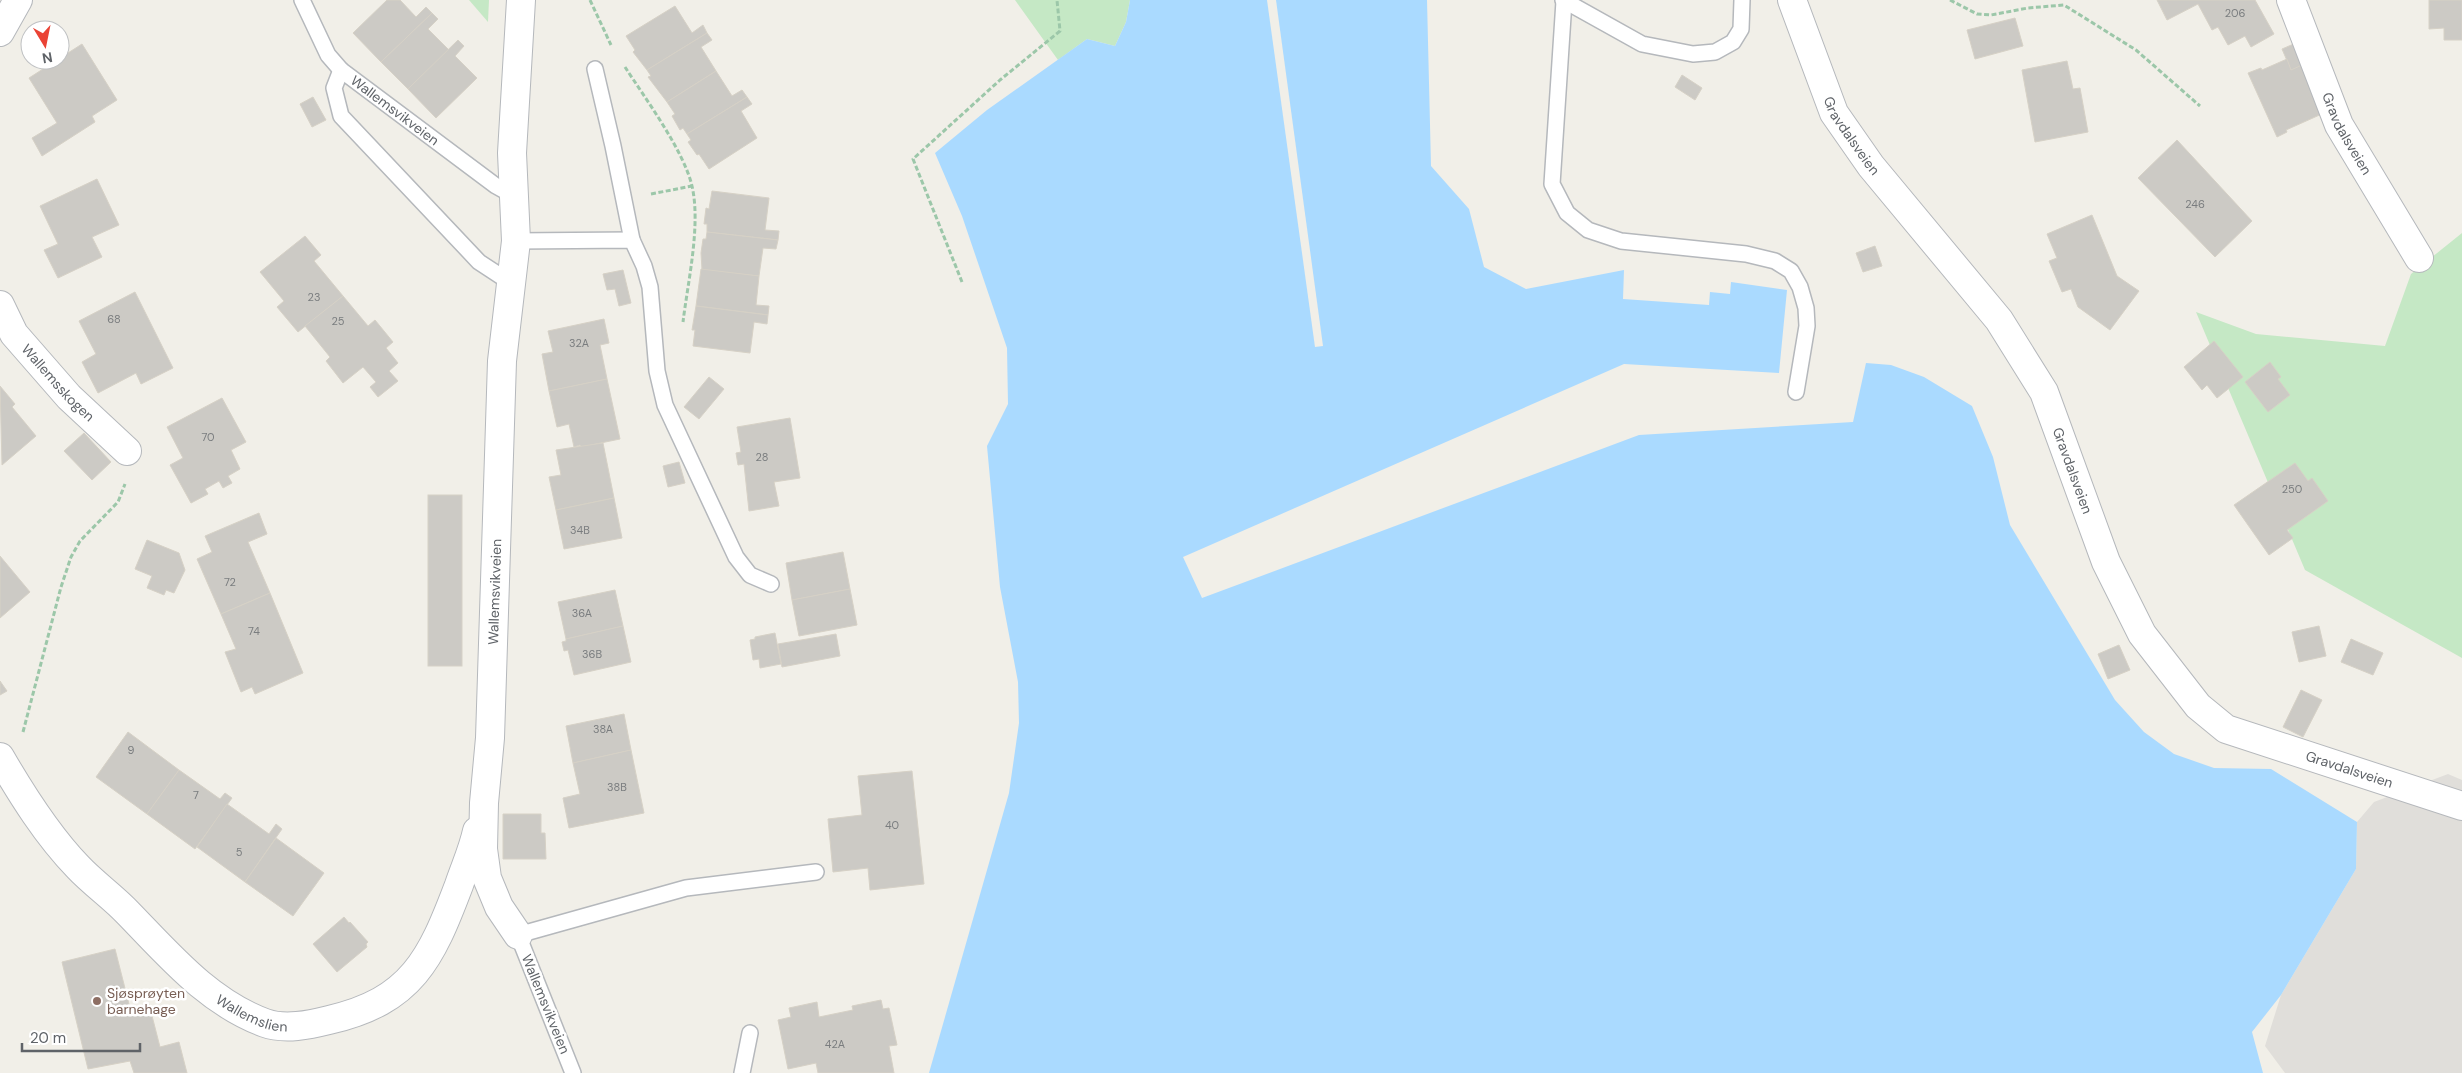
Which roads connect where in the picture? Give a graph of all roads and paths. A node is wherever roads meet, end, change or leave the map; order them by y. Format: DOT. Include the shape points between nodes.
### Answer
graph roads {
  1 [pos="18,0"];
  2 [pos="302,0"];
  3 [pos="522,0"];
  4 [pos="590,0"];
  5 [pos="1057,0"];
  6 [pos="1742,0"];
  7 [pos="1792,0"];
  8 [pos="1950,0"];
  9 [pos="2291,0"];
  10 [pos="1563,1"];
  11 [pos="0,32"];
  12 [pos="614,50"];
  13 [pos="624,65"];
  14 [pos="594,69"];
  15 [pos="341,70"];
  16 [pos="2200,106"];
  17 [pos="692,186"];
  18 [pos="514,196"];
  19 [pos="624,200"];
  20 [pos="516,240"];
  21 [pos="632,240"];
  22 [pos="2418,258"];
  23 [pos="962,282"];
  24 [pos="512,283"];
  25 [pos="0,306"];
  26 [pos="683,330"];
  27 [pos="1796,392"];
  28 [pos="127,451"];
  29 [pos="771,584"];
  30 [pos="0,757"];
  31 [pos="16,784"];
  32 [pos="484,803"];
  33 [pos="2462,806"];
  34 [pos="816,872"];
  35 [pos="518,935"];
  36 [pos="750,1033"];
  37 [pos="573,1073"];
  38 [pos="742,1073"];
  1 -- 11 [label="street"];
  2 -- 15 [label="lane, Wallemsvikveien" via="325,49"];
  3 -- 18 [label="street, Wallemsvikveien" via="512,153"];
  4 -- 12 [label="path"];
  5 -- 23 [label="path" via="1060,31 913,159"];
  6 -- 10 [label="lane" via="1741,29 1733,42 1715,52 1694,54 1642,44"];
  7 -- 33 [label="street, Gravdalsveien" via="1834,113 1871,166 1999,320 2039,384 2106,562 2142,634 2198,706 2226,729"];
  8 -- 16 [label="path" via="1977,14 1991,15 2064,5 2136,50"];
  9 -- 22 [label="street, Gravdalsveien" via="2339,125"];
  10 -- 27 [label="lane" via="1552,184 1568,214 1588,230 1621,241 1746,254 1775,261 1790,270 1800,287 1806,308"];
  13 -- 17 [label="path" via="681,158"];
  14 -- 19 [label="lane"];
  15 -- 18 [label="lane, Wallemsvikveien" via="496,186"];
  15 -- 24 [label="lane" via="334,88 341,116 479,262"];
  17 -- 19 [label="path"];
  17 -- 26 [label="path" via="695,213"];
  18 -- 20 [label="street, Wallemsvikveien"];
  19 -- 21 [label="lane"];
  20 -- 21 [label="lane"];
  20 -- 24 [label="street, Wallemsvikveien"];
  21 -- 29 [label="lane" via="650,288 657,371 665,405 736,557 750,575"];
  24 -- 32 [label="street, Wallemsvikveien" via="502,361 490,738"];
  25 -- 28 [label="street, Wallemsskogen" via="14,334 69,397"];
  28 -- 31 [label="path" via="126,480 118,502 80,541 71,557 16,756"];
  30 -- 31 [label="street, Wallemslien"];
  31 -- 32 [label="street, Wallemslien" via="77,866 197,982 233,1008 267,1024 303,1026 366,1009 392,996 416,973 448,915 474,848"];
  32 -- 35 [label="street, Wallemsvikveien" via="482,849 487,878 499,907"];
  34 -- 35 [label="lane" via="686,888"];
  35 -- 37 [label="lane, Wallemsvikveien"];
  36 -- 38 [label="lane"];
}
